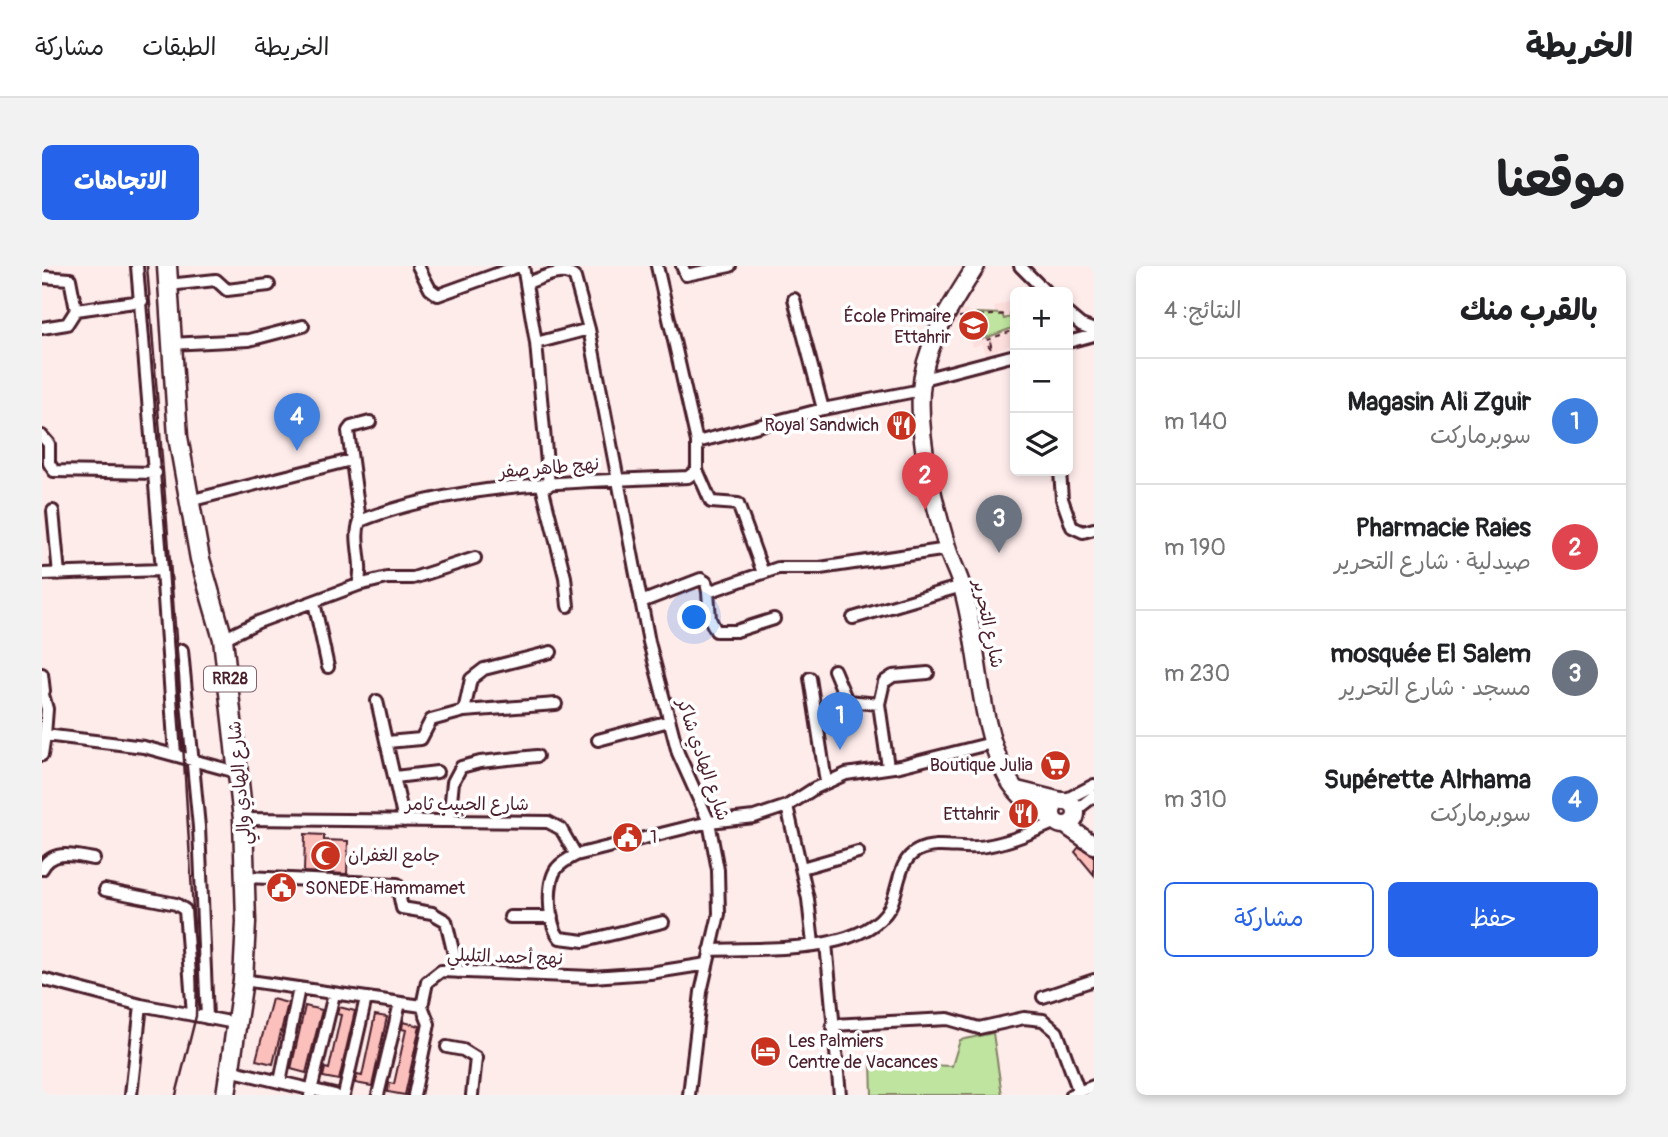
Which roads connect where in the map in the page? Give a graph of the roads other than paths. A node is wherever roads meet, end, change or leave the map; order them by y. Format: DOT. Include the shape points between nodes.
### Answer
graph roads {
  1 [pos="137,266"];
  2 [pos="167,266"];
  3 [pos="418,266"];
  4 [pos="521,266"];
  5 [pos="657,266"];
  6 [pos="682,266"];
  7 [pos="730,266"];
  8 [pos="976,266"];
  9 [pos="1020,266"];
  10 [pos="42,277"];
  11 [pos="527,283"];
  12 [pos="168,285"];
  13 [pos="268,285"];
  14 [pos="1041,287"];
  15 [pos="794,299"];
  16 [pos="142,302"];
  17 [pos="76,310"];
  18 [pos="1073,317"];
  19 [pos="303,326"];
  20 [pos="42,328"];
  21 [pos="589,329"];
  22 [pos="1094,332"];
  23 [pos="1073,340"];
  24 [pos="536,342"];
  25 [pos="170,344"];
  26 [pos="1010,357"];
  27 [pos="922,385"];
  28 [pos="823,409"];
  29 [pos="370,422"];
  30 [pos="42,436"];
  31 [pos="697,442"];
  32 [pos="351,460"];
  33 [pos="697,470"];
  34 [pos="156,473"];
  35 [pos="1060,476"];
  36 [pos="618,479"];
  37 [pos="546,485"];
  38 [pos="189,501"];
  39 [pos="53,511"];
  40 [pos="360,521"];
  41 [pos="1094,529"];
  42 [pos="948,549"];
  43 [pos="475,558"];
  44 [pos="162,570"];
  45 [pos="763,573"];
  46 [pos="42,574"];
  47 [pos="59,574"];
  48 [pos="358,585"];
  49 [pos="962,586"];
  50 [pos="708,592"];
  51 [pos="314,602"];
  52 [pos="641,602"];
  53 [pos="568,606"];
  54 [pos="853,618"];
  55 [pos="774,619"];
  56 [pos="223,639"];
  57 [pos="182,650"];
  58 [pos="551,652"];
  59 [pos="328,667"];
  60 [pos="834,670"];
  61 [pos="928,673"];
  62 [pos="42,674"];
  63 [pos="810,678"];
  64 [pos="43,691"];
  65 [pos="377,701"];
  66 [pos="556,704"];
  67 [pos="879,704"];
  68 [pos="464,711"];
  69 [pos="669,721"];
  70 [pos="45,735"];
  71 [pos="598,740"];
  72 [pos="387,742"];
  73 [pos="992,743"];
  74 [pos="42,755"];
  75 [pos="175,755"];
  76 [pos="537,757"];
  77 [pos="192,760"];
  78 [pos="888,768"];
  79 [pos="437,772"];
  80 [pos="240,773"];
  81 [pos="395,777"];
  82 [pos="826,782"];
  83 [pos="1094,785"];
  84 [pos="1094,796"];
  85 [pos="787,806"];
  86 [pos="1065,813"];
  87 [pos="243,819"];
  88 [pos="449,820"];
  89 [pos="404,821"];
  90 [pos="709,822"];
  91 [pos="1094,838"];
  92 [pos="1094,845"];
  93 [pos="858,852"];
  94 [pos="576,855"];
  95 [pos="94,859"];
  96 [pos="802,868"];
  97 [pos="42,869"];
  98 [pos="247,877"];
  99 [pos="104,890"];
  100 [pos="510,916"];
  101 [pos="552,917"];
  102 [pos="663,922"];
  103 [pos="826,943"];
  104 [pos="813,944"];
  105 [pos="710,950"];
  106 [pos="707,964"];
  107 [pos="458,972"];
  108 [pos="42,979"];
  109 [pos="243,980"];
  110 [pos="1094,980"];
  111 [pos="299,988"];
  112 [pos="334,993"];
  113 [pos="1043,997"];
  114 [pos="366,998"];
  115 [pos="400,1003"];
  116 [pos="141,1004"];
  117 [pos="422,1006"];
  118 [pos="193,1015"];
  119 [pos="207,1018"];
  120 [pos="235,1023"];
  121 [pos="832,1025"];
  122 [pos="447,1047"];
  123 [pos="229,1070"];
  124 [pos="280,1082"];
  125 [pos="1094,1086"];
  126 [pos="311,1092"];
  127 [pos="1075,1093"];
  128 [pos="131,1095"];
  129 [pos="226,1095"];
  130 [pos="335,1095"];
  131 [pos="344,1095"];
  132 [pos="379,1095"];
  133 [pos="414,1095"];
  134 [pos="472,1095"];
  135 [pos="689,1095"];
  136 [pos="840,1095"];
  1 -- 16 [label="street"];
  2 -- 12 [label="main road, شارع الهادي والي / RR28"];
  3 -- 4 [label="street" via="438,295"];
  4 -- 11 [label="street"];
  5 -- 31 [label="street"];
  6 -- 7 [label="street" via="686,275"];
  8 -- 27 [label="street, شارع التحرير" via="934,338"];
  9 -- 14 [label="street"];
  10 -- 17 [label="street" via="70,279"];
  11 -- 21 [label="street, شارع الهادي شاكر" via="558,271 570,272"];
  11 -- 24 [label="street"];
  12 -- 13 [label="street" via="216,280 227,290"];
  12 -- 25 [label="main road, شارع الهادي والي / RR28"];
  15 -- 28 [label="street"];
  16 -- 17 [label="street"];
  16 -- 34 [label="street"];
  17 -- 20 [label="street" via="67,324"];
  18 -- 22 [label="street"];
  19 -- 25 [label="street" via="249,340"];
  21 -- 24 [label="street"];
  21 -- 36 [label="street, شارع الهادي شاكر"];
  22 -- 23 [label="street"];
  24 -- 37 [label="street"];
  25 -- 38 [label="main road, شارع الهادي والي / RR28"];
  26 -- 27 [label="street"];
  27 -- 28 [label="street"];
  27 -- 42 [label="street, شارع التحرير" via="928,463"];
  28 -- 31 [label="street"];
  29 -- 32 [label="street" via="349,428"];
  30 -- 34 [label="street" via="49,444 54,471"];
  31 -- 33 [label="street"];
  32 -- 38 [label="street"];
  32 -- 40 [label="street"];
  33 -- 36 [label="street, نهج طاهر صفر" via="688,477"];
  33 -- 45 [label="street" via="711,502 738,503"];
  34 -- 44 [label="street"];
  35 -- 41 [label="street" via="1062,499 1072,527 1083,532"];
  36 -- 37 [label="street, نهج طاهر صفر"];
  36 -- 52 [label="street, شارع الهادي شاكر"];
  37 -- 40 [label="street, نهج طاهر صفر" via="421,499"];
  37 -- 53 [label="street"];
  38 -- 56 [label="main road, شارع الهادي والي / RR28"];
  39 -- 47 [label="street"];
  40 -- 48 [label="street"];
  42 -- 45 [label="street"];
  42 -- 49 [label="street, شارع التحرير"];
  43 -- 48 [label="street" via="414,578"];
  44 -- 47 [label="street"];
  44 -- 75 [label="street"];
  45 -- 50 [label="street"];
  46 -- 47 [label="street"];
  48 -- 51 [label="street"];
  49 -- 54 [label="street"];
  49 -- 73 [label="street, شارع التحرير"];
  50 -- 52 [label="street" via="701,579"];
  50 -- 55 [label="street" via="710,620 716,631 736,631"];
  51 -- 56 [label="street"];
  51 -- 59 [label="street"];
  52 -- 69 [label="street, شارع الهادي شاكر"];
  56 -- 80 [label="main road, شارع الهادي والي / RR28"];
  57 -- 77 [label="street"];
  58 -- 68 [label="street" via="478,673 471,679"];
  60 -- 67 [label="street" via="847,701"];
  61 -- 67 [label="street" via="893,676 884,682"];
  62 -- 64 [label="street"];
  63 -- 82 [label="street"];
  64 -- 70 [label="street"];
  65 -- 72 [label="street"];
  66 -- 68 [label="street"];
  67 -- 78 [label="street"];
  68 -- 72 [label="street" via="431,720 421,739"];
  69 -- 71 [label="street"];
  69 -- 90 [label="street, شارع الهادي شاكر"];
  70 -- 74 [label="street"];
  70 -- 75 [label="street"];
  72 -- 81 [label="street"];
  73 -- 78 [label="street"];
  73 -- 86 [label="street, شارع التحرير" via="1007,779 1017,790"];
  75 -- 77 [label="street"];
  76 -- 88 [label="street" via="461,767 453,782"];
  77 -- 80 [label="street"];
  77 -- 119 [label="street" via="205,923"];
  78 -- 82 [label="street"];
  79 -- 81 [label="street"];
  80 -- 87 [label="main road, شارع الهادي والي / RR28"];
  81 -- 89 [label="street"];
  82 -- 85 [label="street"];
  83 -- 86 [label="street"];
  84 -- 86 [label="street"];
  85 -- 90 [label="street" via="754,817"];
  85 -- 96 [label="street"];
  86 -- 91 [label="street"];
  86 -- 92 [label="street"];
  86 -- 103 [label="street" via="1021,837 983,847 940,846 915,851 904,864 882,920 867,931"];
  87 -- 89 [label="street, شارع الحبيب ثامر"];
  87 -- 98 [label="main road, شارع الهادي والي / RR28"];
  88 -- 89 [label="street, شارع الحبيب ثامر"];
  88 -- 94 [label="street, شارع الحبيب ثامر" via="548,822 561,829"];
  90 -- 94 [label="street"];
  90 -- 105 [label="street, شارع الهادي شاكر" via="720,894"];
  93 -- 96 [label="street"];
  94 -- 101 [label="street" via="558,866 553,876"];
  95 -- 97 [label="street" via="58,855"];
  96 -- 104 [label="street"];
  98 -- 107 [label="street" via="397,884 402,908 432,913 446,921"];
  98 -- 109 [label="main road, شارع الهادي والي / RR28"];
  99 -- 118 [label="street" via="176,904 185,910"];
  100 -- 101 [label="street"];
  101 -- 102 [label="street" via="557,936 573,942"];
  103 -- 104 [label="street"];
  103 -- 121 [label="street"];
  104 -- 105 [label="street"];
  105 -- 106 [label="street, شارع الهادي شاكر"];
  106 -- 107 [label="street, نهج أحمد التليلي" via="592,977"];
  106 -- 135 [label="street, شارع الهادي شاكر"];
  107 -- 117 [label="street, نهج أحمد التليلي" via="441,971 431,977"];
  108 -- 116 [label="street"];
  109 -- 111 [label="street"];
  109 -- 120 [label="main road, شارع الهادي والي / RR28"];
  110 -- 113 [label="street"];
  111 -- 112 [label="street"];
  111 -- 124 [label="street"];
  112 -- 114 [label="street"];
  112 -- 126 [label="street"];
  114 -- 115 [label="street"];
  114 -- 131 [label="street"];
  115 -- 117 [label="street"];
  115 -- 132 [label="street"];
  116 -- 118 [label="street"];
  116 -- 128 [label="street"];
  117 -- 133 [label="street" via="428,1015 428,1034"];
  118 -- 119 [label="street"];
  119 -- 120 [label="street"];
  120 -- 123 [label="main road, شارع الهادي والي / RR28"];
  121 -- 127 [label="street" via="948,1019 979,1028 1024,1017 1043,1020 1057,1032"];
  121 -- 136 [label="street"];
  122 -- 134 [label="street" via="476,1058"];
  123 -- 124 [label="street"];
  123 -- 129 [label="main road, شارع الهادي والي / RR28"];
  124 -- 126 [label="street"];
  125 -- 127 [label="street"];
  126 -- 130 [label="street"];
}
